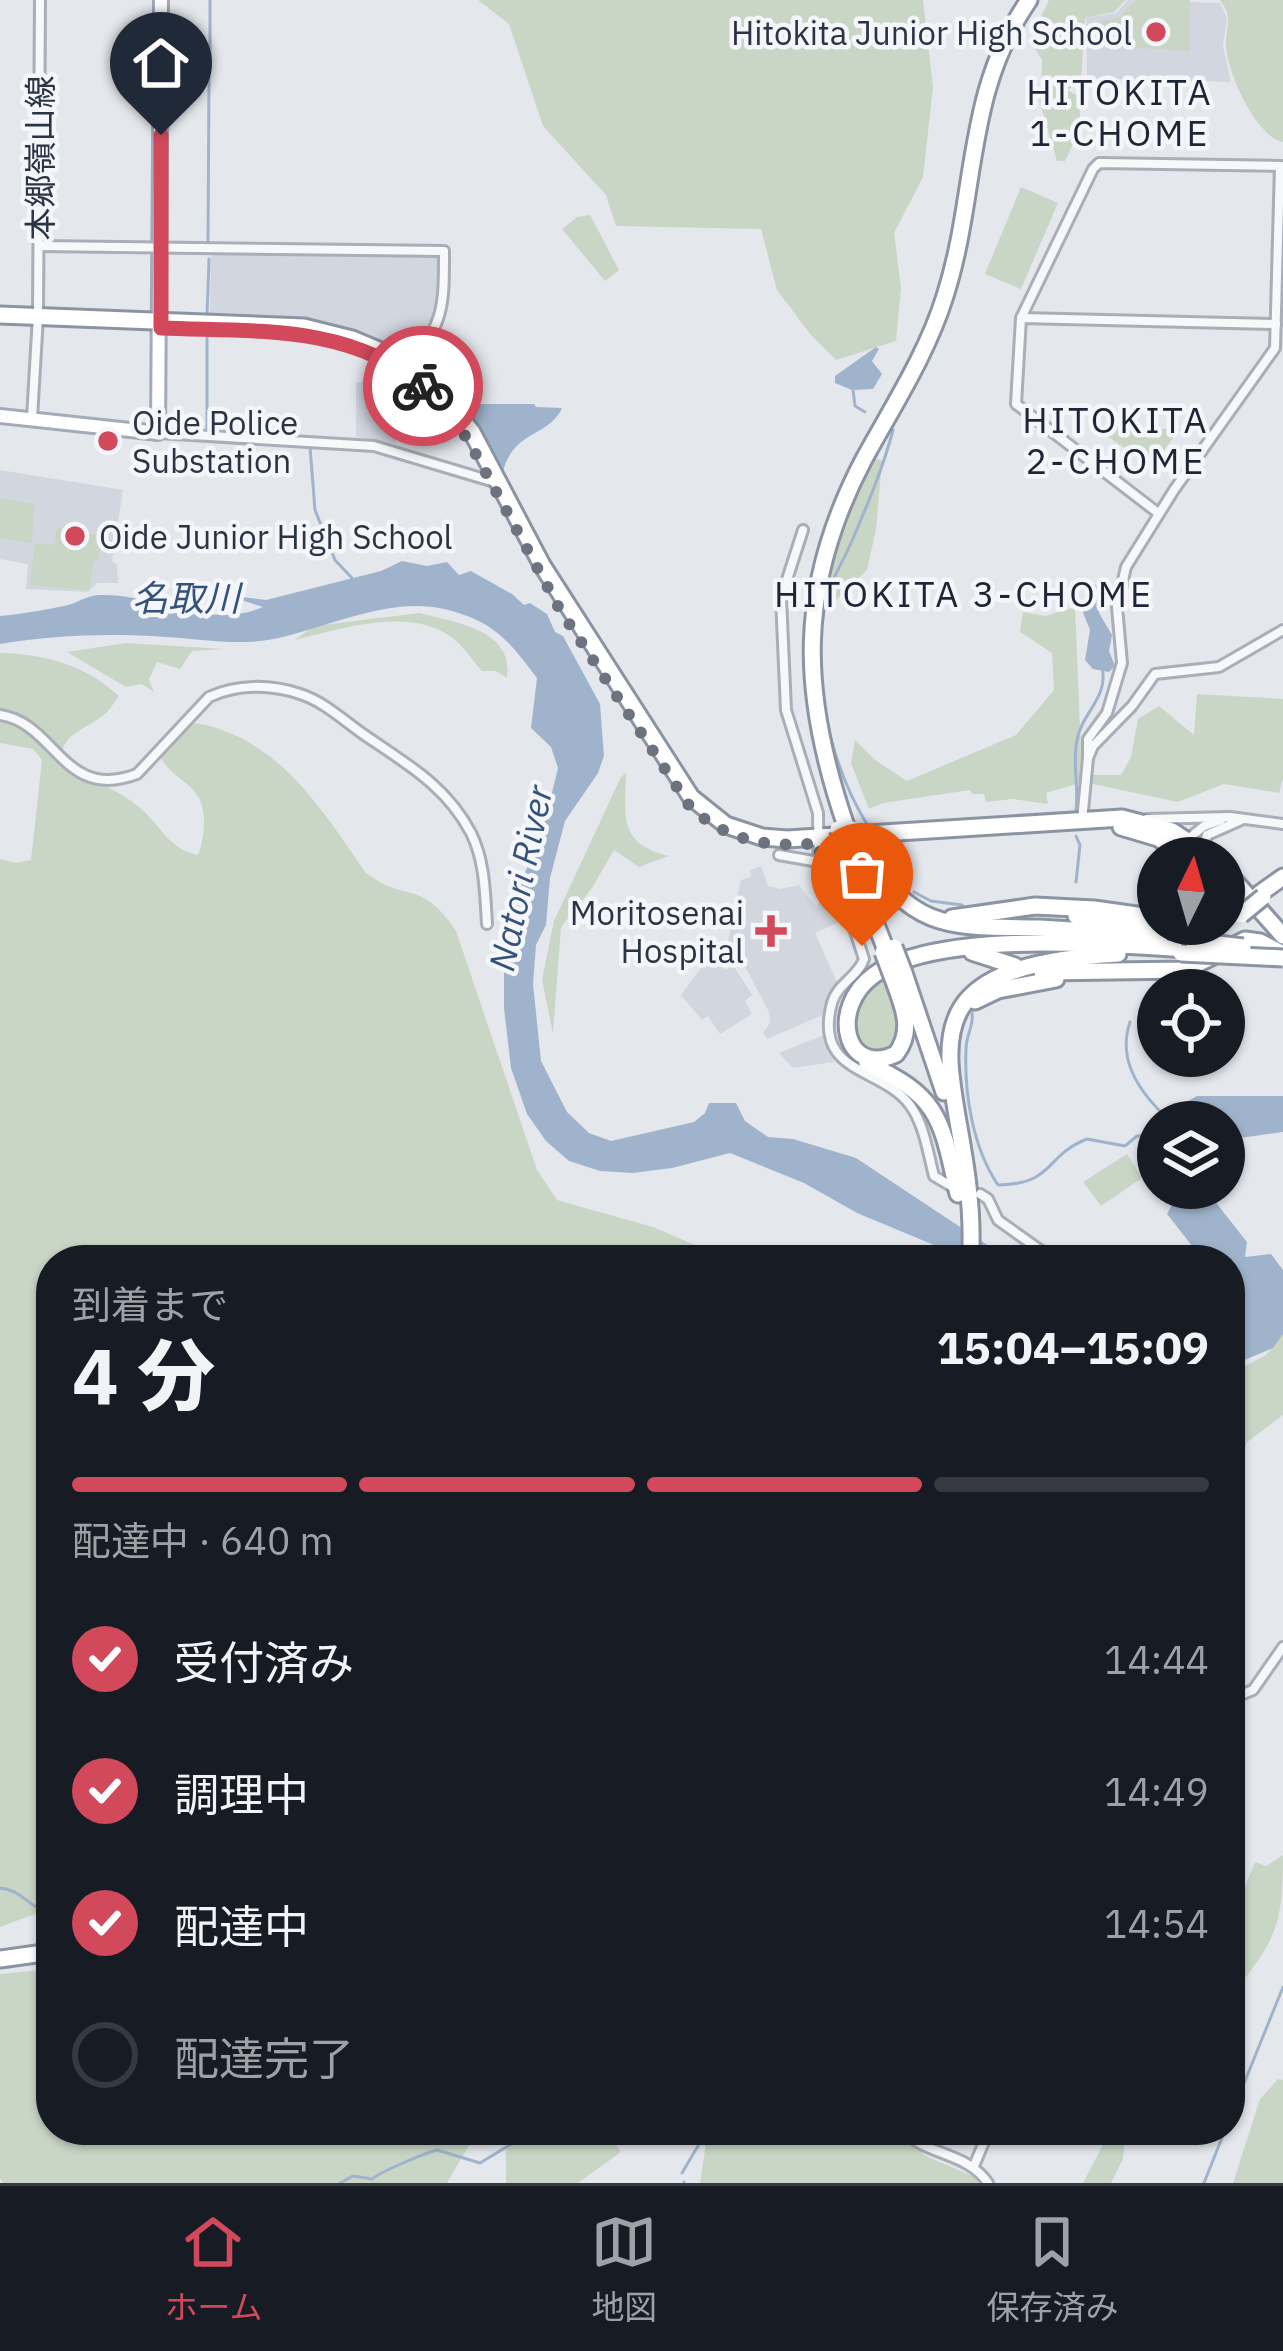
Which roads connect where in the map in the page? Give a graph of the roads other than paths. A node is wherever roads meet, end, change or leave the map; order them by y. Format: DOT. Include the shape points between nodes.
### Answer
graph roads {
  1 [pos="40,0"];
  2 [pos="161,0"];
  3 [pos="1019,0"];
  4 [pos="1029,0"];
  5 [pos="1281,166"];
  6 [pos="39,246"];
  7 [pos="162,247"];
  8 [pos="1280,266"];
  9 [pos="0,318"];
  10 [pos="1021,318"];
  11 [pos="38,320"];
  12 [pos="161,324"];
  13 [pos="1276,324"];
  14 [pos="1280,338"];
  15 [pos="411,366"];
  16 [pos="0,416"];
  17 [pos="32,420"];
  18 [pos="158,433"];
  19 [pos="494,482"];
  20 [pos="1158,513"];
  21 [pos="803,530"];
  22 [pos="1283,630"];
  23 [pos="0,715"];
  24 [pos="1088,758"];
  25 [pos="1082,818"];
  26 [pos="1121,818"];
  27 [pos="1254,818"];
  28 [pos="1283,824"];
  29 [pos="1101,825"];
  30 [pos="846,829"];
  31 [pos="1153,837"];
  32 [pos="1172,837"];
  33 [pos="1177,837"];
  34 [pos="1188,837"];
  35 [pos="1206,837"];
  36 [pos="820,840"];
  37 [pos="855,850"];
  38 [pos="779,855"];
  39 [pos="819,862"];
  40 [pos="1283,880"];
  41 [pos="1245,890"];
  42 [pos="1245,899"];
  43 [pos="904,901"];
  44 [pos="1245,907"];
  45 [pos="1076,912"];
  46 [pos="1137,918"];
  47 [pos="1012,923"];
  48 [pos="1283,923"];
  49 [pos="487,924"];
  50 [pos="980,935"];
  51 [pos="1201,945"];
  52 [pos="1187,947"];
  53 [pos="888,950"];
  54 [pos="1283,950"];
  55 [pos="922,953"];
  56 [pos="1015,966"];
  57 [pos="1133,971"];
  58 [pos="1042,972"];
  59 [pos="1100,972"];
  60 [pos="897,975"];
  61 [pos="952,1087"];
  62 [pos="980,1194"];
  63 [pos="962,1205"];
  64 [pos="968,1245"];
  65 [pos="1033,1245"];
  66 [pos="1283,1647"];
  67 [pos="1245,1693"];
  68 [pos="36,1956"];
  69 [pos="36,1963"];
  70 [pos="0,1964"];
  71 [pos="923,2145"];
  72 [pos="983,2145"];
  73 [pos="974,2167"];
  74 [pos="988,2183"];
  1 -- 6 [label="street, 本郷嶺山線"];
  2 -- 7 [label="main road"];
  3 -- 30 [label="highway" via="974,99 936,298 834,502 809,584 806,704 818,763"];
  4 -- 30 [label="highway" via="981,101 957,251 936,322 851,484 813,606 813,703"];
  5 -- 8 [label="street"];
  5 -- 10 [label="street" via="1099,163"];
  6 -- 7 [label="street"];
  6 -- 11 [label="street, 本郷嶺山線"];
  7 -- 12 [label="main road"];
  7 -- 15 [label="street" via="444,250 443,311"];
  8 -- 13 [label="street"];
  9 -- 11 [label="highway"];
  10 -- 13 [label="street"];
  10 -- 20 [label="street" via="1018,408"];
  11 -- 12 [label="highway"];
  11 -- 17 [label="street, 本郷嶺山線"];
  12 -- 15 [label="highway" via="324,338"];
  12 -- 18 [label="main road"];
  13 -- 14 [label="street"];
  14 -- 20 [label="street"];
  15 -- 19 [label="highway"];
  16 -- 17 [label="main road"];
  17 -- 18 [label="main road"];
  18 -- 19 [label="street" via="374,446"];
  19 -- 36 [label="highway" via="560,610 690,807 750,842"];
  20 -- 24 [label="street" via="1126,567 1117,607 1122,663 1107,712 1088,739"];
  21 -- 36 [label="street" via="781,598 786,694"];
  22 -- 24 [label="street" via="1219,667 1155,674"];
  23 -- 49 [label="street" via="22,722 81,773 124,779 209,697 244,687 307,696 412,764 448,799 478,849"];
  24 -- 25 [label="street"];
  25 -- 26 [label="highway"];
  25 -- 29 [label="highway"];
  25 -- 36 [label="highway"];
  26 -- 27 [label="street"];
  26 -- 33 [label="highway"];
  27 -- 28 [label="street"];
  27 -- 34 [label="street" via="1209,824"];
  27 -- 35 [label="street"];
  29 -- 31 [label="highway"];
  29 -- 32 [label="highway"];
  30 -- 37 [label="highway, bridge"];
  36 -- 39 [label="street"];
  37 -- 43 [label="highway"];
  37 -- 53 [label="highway"];
  37 -- 53 [label="highway" via="858,881"];
  38 -- 39 [label="street"];
  39 -- 63 [label="street" via="822,884 849,914 865,959 834,997 832,1042 843,1062 907,1102 934,1176"];
  40 -- 44 [label="highway, bridge"];
  41 -- 48 [label="highway"];
  42 -- 54 [label="highway"];
  43 -- 45 [label="highway" via="951,918 1017,907"];
  43 -- 52 [label="highway" via="959,927 1068,930"];
  45 -- 46 [label="highway"];
  45 -- 47 [label="highway"];
  50 -- 55 [label="highway"];
  51 -- 57 [label="highway" via="1183,962"];
  52 -- 54 [label="highway, bridge"];
  52 -- 55 [label="highway"];
  52 -- 61 [label="highway" via="1061,961 981,986 951,1028"];
  53 -- 60 [label="highway, bridge"];
  54 -- 57 [label="highway" via="1245,940 1185,970"];
  55 -- 56 [label="highway" via="976,953"];
  55 -- 60 [label="highway" via="877,973 847,1008 850,1040 874,1059 896,1054 906,1038"];
  55 -- 63 [label="highway" via="862,978 843,1002 840,1028 856,1056 925,1098"];
  57 -- 59 [label="highway"];
  58 -- 59 [label="highway"];
  59 -- 61 [label="highway" via="976,1000 952,1036"];
  60 -- 63 [label="highway" via="940,1105"];
  60 -- 63 [label="highway" via="947,1103"];
  61 -- 63 [label="highway"];
  62 -- 65 [label="street" via="998,1220"];
  63 -- 64 [label="highway"];
  66 -- 67 [label="street"];
  68 -- 70 [label="highway"];
  69 -- 70 [label="highway"];
  71 -- 73 [label="street"];
  72 -- 73 [label="street"];
  73 -- 74 [label="street"];
}
